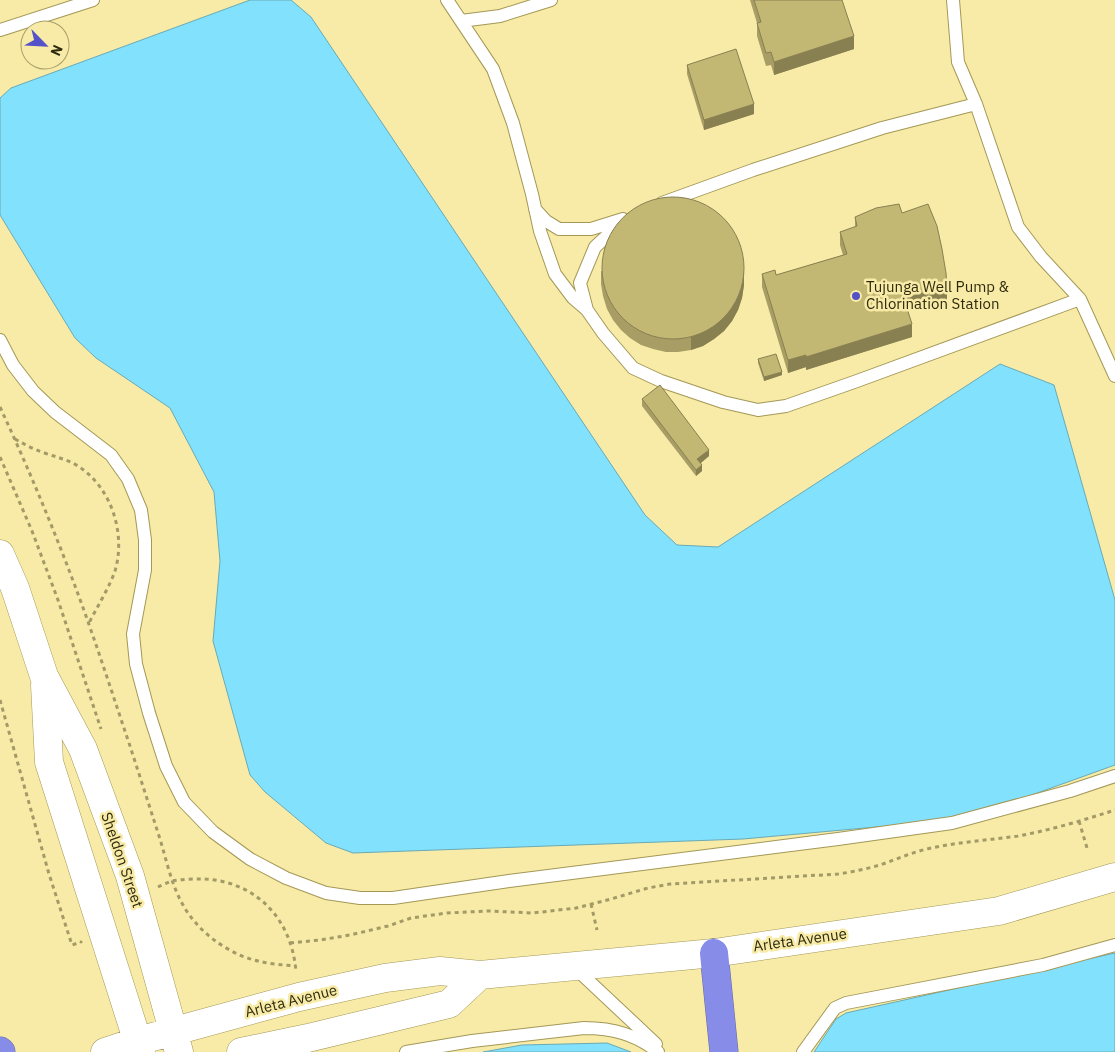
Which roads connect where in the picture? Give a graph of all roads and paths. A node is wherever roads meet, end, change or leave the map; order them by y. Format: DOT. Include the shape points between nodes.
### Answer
graph roads {
  1 [pos="93,0"];
  2 [pos="447,0"];
  3 [pos="552,0"];
  4 [pos="953,0"];
  5 [pos="461,21"];
  6 [pos="0,30"];
  7 [pos="976,104"];
  8 [pos="535,209"];
  9 [pos="648,209"];
  10 [pos="1080,299"];
  11 [pos="587,310"];
  12 [pos="0,340"];
  13 [pos="1115,376"];
  14 [pos="0,407"];
  15 [pos="14,439"];
  16 [pos="0,457"];
  17 [pos="0,554"];
  18 [pos="89,624"];
  19 [pos="44,676"];
  20 [pos="0,700"];
  21 [pos="102,731"];
  22 [pos="1115,776"];
  23 [pos="1115,810"];
  24 [pos="1079,821"];
  25 [pos="1087,848"];
  26 [pos="1115,877"];
  27 [pos="172,881"];
  28 [pos="153,888"];
  29 [pos="591,904"];
  30 [pos="597,930"];
  31 [pos="290,943"];
  32 [pos="1115,945"];
  33 [pos="84,951"];
  34 [pos="714,953"];
  35 [pos="296,966"];
  36 [pos="573,967"];
  37 [pos="296,972"];
  38 [pos="480,975"];
  39 [pos="176,1042"];
  40 [pos="140,1047"];
  41 [pos="105,1052"];
  42 [pos="241,1052"];
  43 [pos="406,1052"];
  44 [pos="658,1052"];
  45 [pos="662,1052"];
  46 [pos="724,1052"];
  47 [pos="803,1052"];
  1 -- 6 [label="lane"];
  2 -- 5 [label="lane"];
  3 -- 5 [label="lane" via="500,16"];
  4 -- 7 [label="lane" via="958,62"];
  5 -- 8 [label="lane" via="493,68 513,124"];
  7 -- 9 [label="lane" via="882,128"];
  7 -- 10 [label="lane" via="1018,227"];
  8 -- 11 [label="lane" via="555,274"];
  8 -- 11 [label="lane" via="559,229 591,229 630,217 596,247 580,282"];
  10 -- 11 [label="lane" via="786,406 758,410 723,402 633,368"];
  10 -- 13 [label="lane"];
  12 -- 22 [label="lane" via="13,365 33,391 111,455 128,479 141,510 146,540 145,570 133,634 136,664 166,766 184,802 213,832 250,859 286,878 326,893 393,898 952,823"];
  14 -- 15 [label="path"];
  15 -- 18 [label="path" via="48,516"];
  15 -- 18 [label="path" via="79,466 96,482 112,508 119,534 117,562"];
  16 -- 21 [label="path" via="58,600"];
  17 -- 19 [label="main road, Sheldon Street" via="15,588"];
  18 -- 27 [label="path"];
  19 -- 39 [label="main road, Sheldon Street" via="83,749 130,876"];
  19 -- 40 [label="main road, Sheldon Street" via="49,762"];
  20 -- 33 [label="path" via="72,944 81,942"];
  23 -- 24 [label="path"];
  24 -- 25 [label="path"];
  24 -- 29 [label="path" via="1017,836 930,848 838,874 676,883"];
  26 -- 34 [label="main road, Arleta Avenue" via="999,911"];
  27 -- 28 [label="path"];
  27 -- 31 [label="path" via="212,880 247,891 274,913"];
  27 -- 35 [label="path" via="195,923 221,945 257,961"];
  29 -- 30 [label="path"];
  29 -- 31 [label="path" via="533,913 447,913 411,918 350,935"];
  31 -- 35 [label="path"];
  32 -- 47 [label="lane" via="1043,965 846,1003 835,1008"];
  34 -- 36 [label="main road, Arleta Avenue"];
  34 -- 46 [label="highway"];
  35 -- 37 [label="path"];
  36 -- 38 [label="main road, Arleta Avenue"];
  36 -- 45 [label="lane"];
  38 -- 39 [label="main road, Arleta Avenue" via="440,971 385,978 299,997"];
  38 -- 42 [label="main road" via="449,1004"];
  39 -- 40 [label="main road, Arleta Avenue"];
  40 -- 41 [label="main road, Arleta Avenue"];
  43 -- 44 [label="lane" via="584,1028 601,1028 632,1036"];
}
